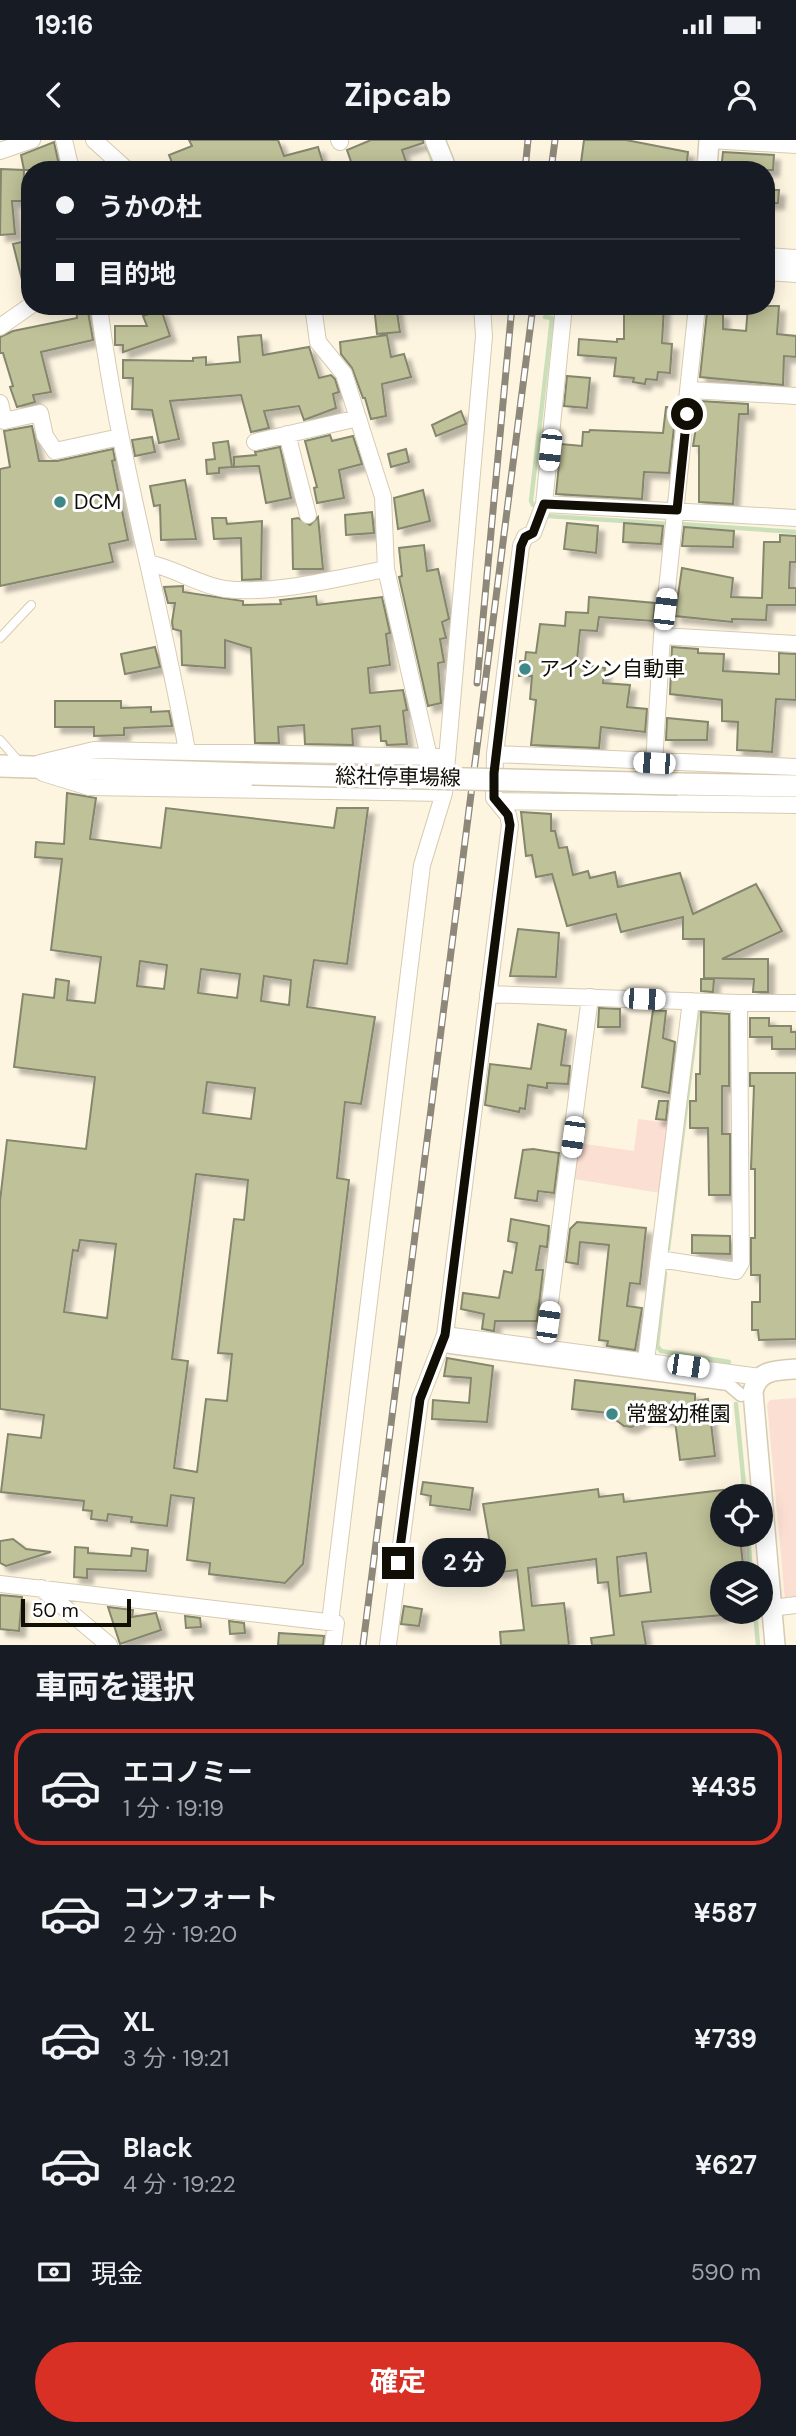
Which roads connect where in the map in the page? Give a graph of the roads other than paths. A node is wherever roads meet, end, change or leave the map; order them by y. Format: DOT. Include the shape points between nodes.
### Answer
graph roads {
  1 [pos="32,140"];
  2 [pos="64,140"];
  3 [pos="94,140"];
  4 [pos="435,140"];
  5 [pos="709,140"];
  6 [pos="796,145"];
  7 [pos="0,151"];
  8 [pos="69,161"];
  9 [pos="117,161"];
  10 [pos="443,161"];
  11 [pos="708,161"];
  12 [pos="775,257"];
  13 [pos="796,258"];
  14 [pos="775,273"];
  15 [pos="796,274"];
  16 [pos="21,312"];
  17 [pos="100,315"];
  18 [pos="314,315"];
  19 [pos="483,315"];
  20 [pos="563,315"];
  21 [pos="696,315"];
  22 [pos="0,327"];
  23 [pos="690,390"];
  24 [pos="796,396"];
  25 [pos="1,413"];
  26 [pos="358,418"];
  27 [pos="287,434"];
  28 [pos="120,437"];
  29 [pos="255,442"];
  30 [pos="544,504"];
  31 [pos="309,515"];
  32 [pos="676,517"];
  33 [pos="796,518"];
  34 [pos="148,563"];
  35 [pos="386,569"];
  36 [pos="31,605"];
  37 [pos="662,636"];
  38 [pos="0,638"];
  39 [pos="796,645"];
  40 [pos="0,740"];
  41 [pos="187,751"];
  42 [pos="495,754"];
  43 [pos="429,757"];
  44 [pos="447,757"];
  45 [pos="654,763"];
  46 [pos="0,766"];
  47 [pos="24,767"];
  48 [pos="796,767"];
  49 [pos="796,786"];
  50 [pos="444,793"];
  51 [pos="498,801"];
  52 [pos="796,805"];
  53 [pos="488,994"];
  54 [pos="590,997"];
  55 [pos="691,1000"];
  56 [pos="739,1003"];
  57 [pos="796,1003"];
  58 [pos="659,1259"];
  59 [pos="448,1341"];
  60 [pos="544,1348"];
  61 [pos="646,1361"];
  62 [pos="796,1369"];
  63 [pos="760,1377"];
  64 [pos="741,1395"];
  65 [pos="767,1561"];
  66 [pos="0,1584"];
  67 [pos="41,1588"];
  68 [pos="796,1605"];
  69 [pos="773,1608"];
  70 [pos="330,1622"];
  71 [pos="773,1624"];
  72 [pos="109,1645"];
  73 [pos="333,1645"];
  74 [pos="388,1645"];
  75 [pos="775,1645"];
  1 -- 7 [label="street"];
  2 -- 8 [label="street"];
  3 -- 9 [label="street"];
  4 -- 10 [label="street"];
  5 -- 6 [label="street"];
  5 -- 11 [label="street"];
  12 -- 13 [label="street"];
  14 -- 15 [label="street"];
  16 -- 22 [label="street"];
  17 -- 28 [label="street"];
  18 -- 26 [label="street" via="318,342 344,374"];
  19 -- 44 [label="street"];
  20 -- 30 [label="street"];
  21 -- 23 [label="street"];
  23 -- 24 [label="street"];
  23 -- 32 [label="street"];
  25 -- 28 [label="street" via="4,421 40,413 45,436 55,451"];
  26 -- 27 [label="street"];
  26 -- 35 [label="street" via="383,497"];
  27 -- 29 [label="street"];
  27 -- 31 [label="street"];
  28 -- 34 [label="street"];
  30 -- 32 [label="street"];
  30 -- 42 [label="street" via="533,533 521,546"];
  32 -- 33 [label="street"];
  32 -- 37 [label="street"];
  34 -- 35 [label="street" via="224,589 248,590"];
  34 -- 41 [label="street"];
  35 -- 43 [label="street"];
  36 -- 38 [label="lane"];
  37 -- 39 [label="street"];
  37 -- 45 [label="street"];
  40 -- 47 [label="lane"];
  41 -- 43 [label="street"];
  41 -- 47 [label="street" via="94,750"];
  42 -- 45 [label="street"];
  42 -- 51 [label="street" via="493,792"];
  43 -- 44 [label="street"];
  44 -- 50 [label="street"];
  45 -- 48 [label="street"];
  46 -- 47 [label="main road, 総社停車場線"];
  47 -- 49 [label="main road, 総社停車場線, bridge"];
  47 -- 50 [label="street" via="89,787"];
  50 -- 70 [label="street" via="422,865"];
  51 -- 52 [label="street"];
  51 -- 53 [label="street" via="510,825"];
  53 -- 54 [label="street"];
  53 -- 59 [label="street"];
  54 -- 55 [label="street"];
  54 -- 60 [label="street"];
  55 -- 56 [label="street"];
  55 -- 58 [label="street"];
  56 -- 57 [label="street"];
  56 -- 58 [label="street" via="741,1263 736,1271"];
  58 -- 61 [label="street"];
  59 -- 60 [label="street"];
  59 -- 64 [label="street" via="728,1384"];
  59 -- 74 [label="street" via="420,1399"];
  60 -- 61 [label="street"];
  61 -- 63 [label="street"];
  62 -- 63 [label="street" via="775,1370"];
  63 -- 65 [label="street" via="753,1392"];
  66 -- 67 [label="street"];
  67 -- 70 [label="street"];
  67 -- 72 [label="street"];
  68 -- 69 [label="street"];
  70 -- 73 [label="street" via="336,1623"];
  71 -- 75 [label="street"];
}
